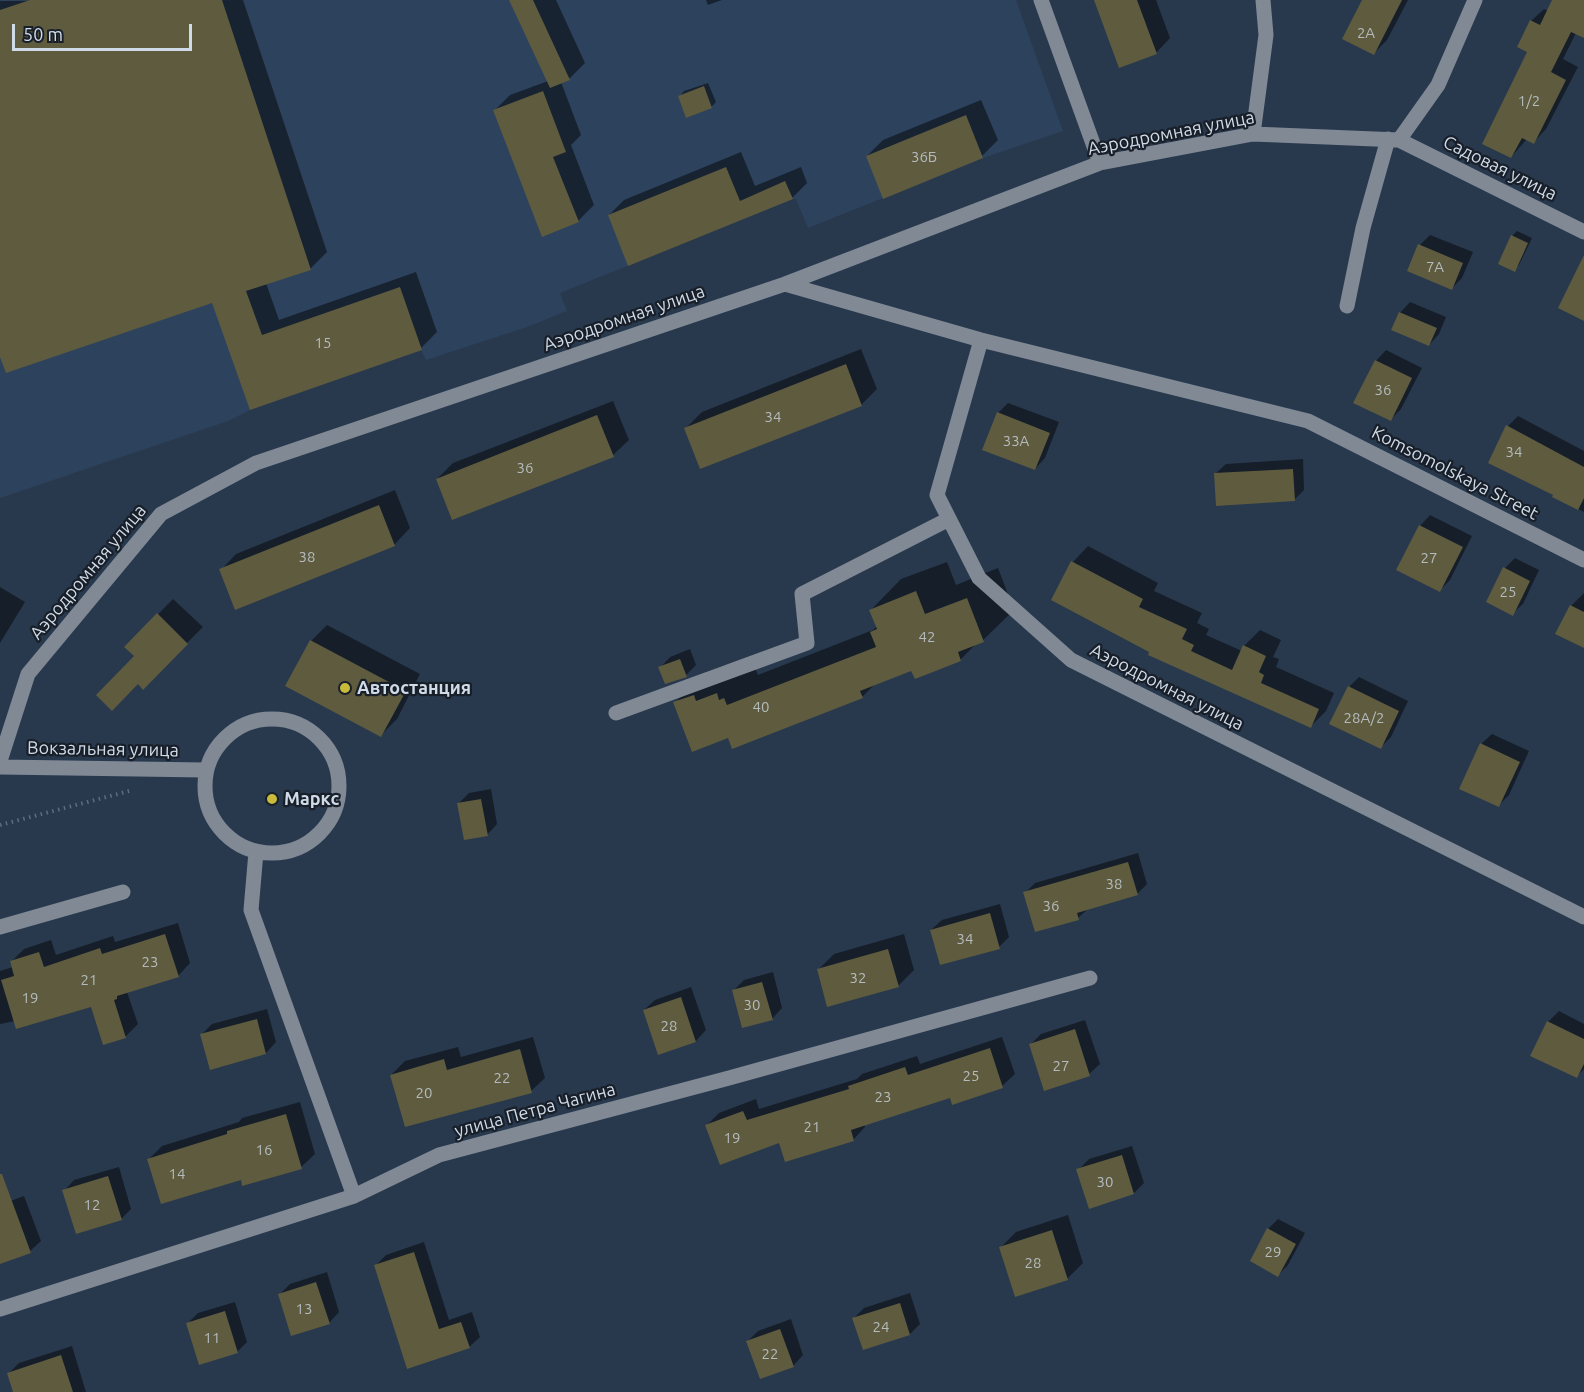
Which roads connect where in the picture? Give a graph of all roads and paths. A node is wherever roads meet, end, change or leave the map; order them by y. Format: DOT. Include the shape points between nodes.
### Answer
graph roads {
  1 [pos="1041,0"];
  2 [pos="1263,0"];
  3 [pos="1475,0"];
  4 [pos="1253,134"];
  5 [pos="1394,140"];
  6 [pos="1100,163"];
  7 [pos="1584,232"];
  8 [pos="785,284"];
  9 [pos="1347,306"];
  10 [pos="981,340"];
  11 [pos="949,519"];
  12 [pos="1584,560"];
  13 [pos="616,712"];
  14 [pos="0,761"];
  15 [pos="0,766"];
  16 [pos="205,770"];
  17 [pos="137,789"];
  18 [pos="0,825"];
  19 [pos="256,852"];
  20 [pos="123,892"];
  21 [pos="1584,916"];
  22 [pos="0,927"];
  23 [pos="1090,978"];
  24 [pos="354,1197"];
  25 [pos="0,1309"];
  1 -- 6 [label="street"];
  2 -- 4 [label="street" via="1266,35"];
  3 -- 5 [label="street" via="1438,85"];
  4 -- 5 [label="street, Аэродромная улица"];
  4 -- 6 [label="street, Аэродромная улица"];
  5 -- 7 [label="street, Садовая улица"];
  5 -- 9 [label="street" via="1363,228"];
  6 -- 8 [label="street, Аэродромная улица"];
  8 -- 10 [label="street, Komsomolskaya Street"];
  8 -- 14 [label="street, Аэродромная улица" via="256,463 161,514 28,674"];
  10 -- 11 [label="street, Аэродромная улица" via="937,495"];
  10 -- 12 [label="street, Komsomolskaya Street" via="1308,421"];
  11 -- 13 [label="street" via="802,594 807,643"];
  11 -- 21 [label="street, Аэродромная улица" via="979,578 1071,660"];
  15 -- 16 [label="street, Вокзальная улица"];
  16 -- 19 [label="street" via="204,797 214,822 232,841"];
  16 -- 19 [label="street" via="216,746 236,728 261,718 287,719 311,731 330,750 339,775 338,802 327,826 308,844 283,853"];
  17 -- 18 [label="path"];
  19 -- 24 [label="street" via="251,910"];
  20 -- 22 [label="street"];
  23 -- 24 [label="street, улица Петра Чагина" via="439,1155"];
  24 -- 25 [label="street, улица Петра Чагина"];
}
